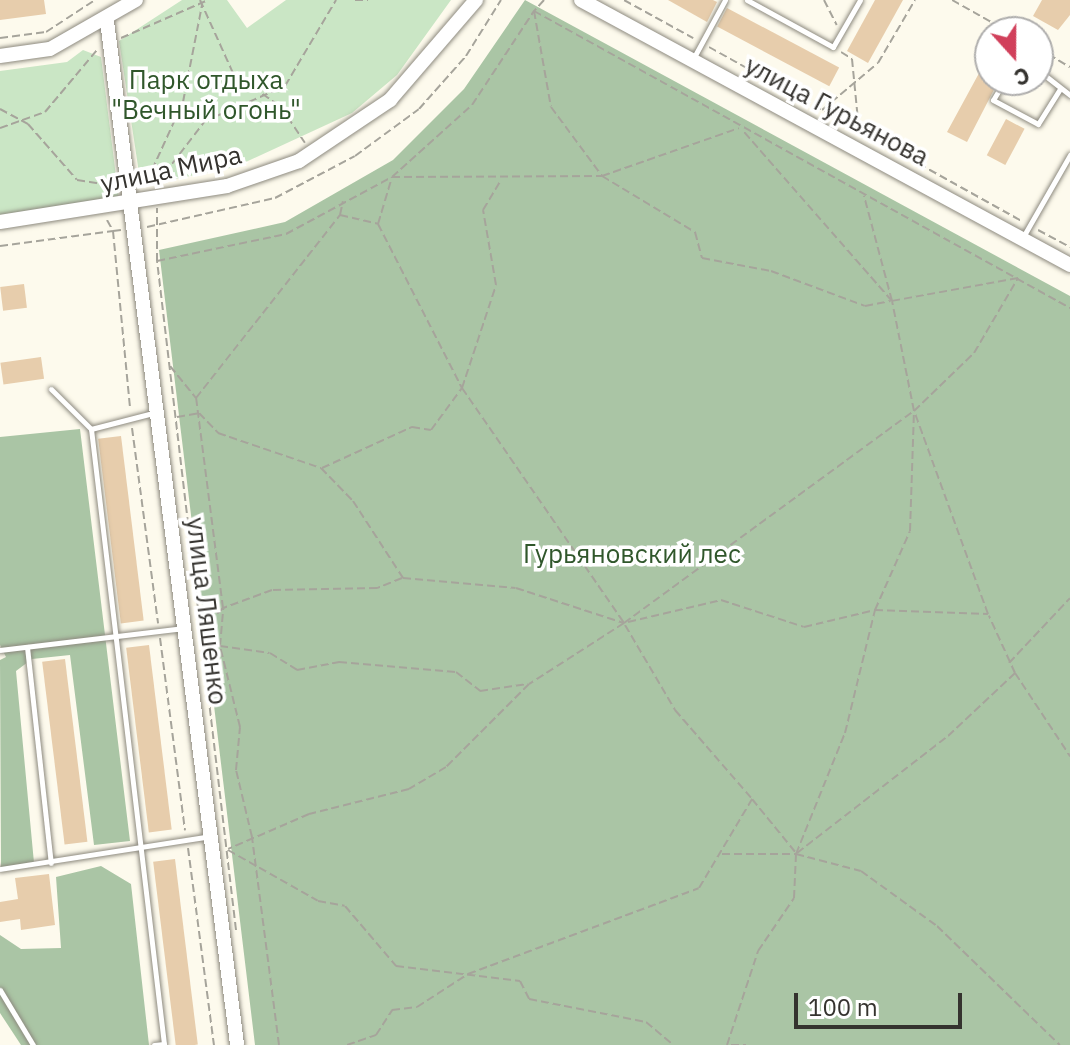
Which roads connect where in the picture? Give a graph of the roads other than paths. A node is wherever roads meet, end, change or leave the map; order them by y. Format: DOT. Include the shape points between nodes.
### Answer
graph roads {
  1 [pos="136,0"];
  2 [pos="476,0"];
  3 [pos="581,0"];
  4 [pos="725,0"];
  5 [pos="747,0"];
  6 [pos="860,0"];
  7 [pos="107,21"];
  8 [pos="0,56"];
  9 [pos="692,61"];
  10 [pos="1054,85"];
  11 [pos="1059,90"];
  12 [pos="1070,95"];
  13 [pos="995,96"];
  14 [pos="1070,155"];
  15 [pos="132,204"];
  16 [pos="0,222"];
  17 [pos="1026,232"];
  18 [pos="1070,265"];
  19 [pos="51,389"];
  20 [pos="158,411"];
  21 [pos="91,429"];
  22 [pos="193,629"];
  23 [pos="114,637"];
  24 [pos="27,647"];
  25 [pos="0,650"];
  26 [pos="211,836"];
  27 [pos="138,849"];
  28 [pos="51,863"];
  29 [pos="0,869"];
  30 [pos="0,990"];
  31 [pos="33,1045"];
  32 [pos="154,1045"];
  33 [pos="237,1045"];
  1 -- 7 [label="main road"];
  2 -- 15 [label="main road, улица Мира" via="427,64 349,133 299,161 227,186"];
  3 -- 9 [label="main road, улица Гурьянова"];
  4 -- 9 [label="lane"];
  5 -- 6 [label="lane" via="833,47"];
  7 -- 8 [label="main road" via="50,49"];
  7 -- 15 [label="main road, улица Ляшенко"];
  9 -- 17 [label="main road, улица Гурьянова"];
  10 -- 11 [label="lane"];
  11 -- 12 [label="lane"];
  11 -- 13 [label="lane" via="1038,124 993,100"];
  14 -- 17 [label="lane"];
  15 -- 16 [label="main road, улица Мира"];
  15 -- 20 [label="main road, улица Ляшенко"];
  17 -- 18 [label="main road, улица Гурьянова"];
  19 -- 21 [label="lane"];
  20 -- 21 [label="lane"];
  20 -- 22 [label="main road, улица Ляшенко"];
  21 -- 23 [label="lane"];
  22 -- 23 [label="lane"];
  22 -- 26 [label="main road, улица Ляшенко"];
  23 -- 24 [label="lane"];
  23 -- 27 [label="lane"];
  24 -- 25 [label="lane"];
  24 -- 28 [label="lane"];
  26 -- 27 [label="lane"];
  26 -- 33 [label="main road, улица Ляшенко"];
  27 -- 28 [label="lane"];
  27 -- 32 [label="lane" via="164,1044"];
  28 -- 29 [label="lane"];
  30 -- 31 [label="lane"];
}
